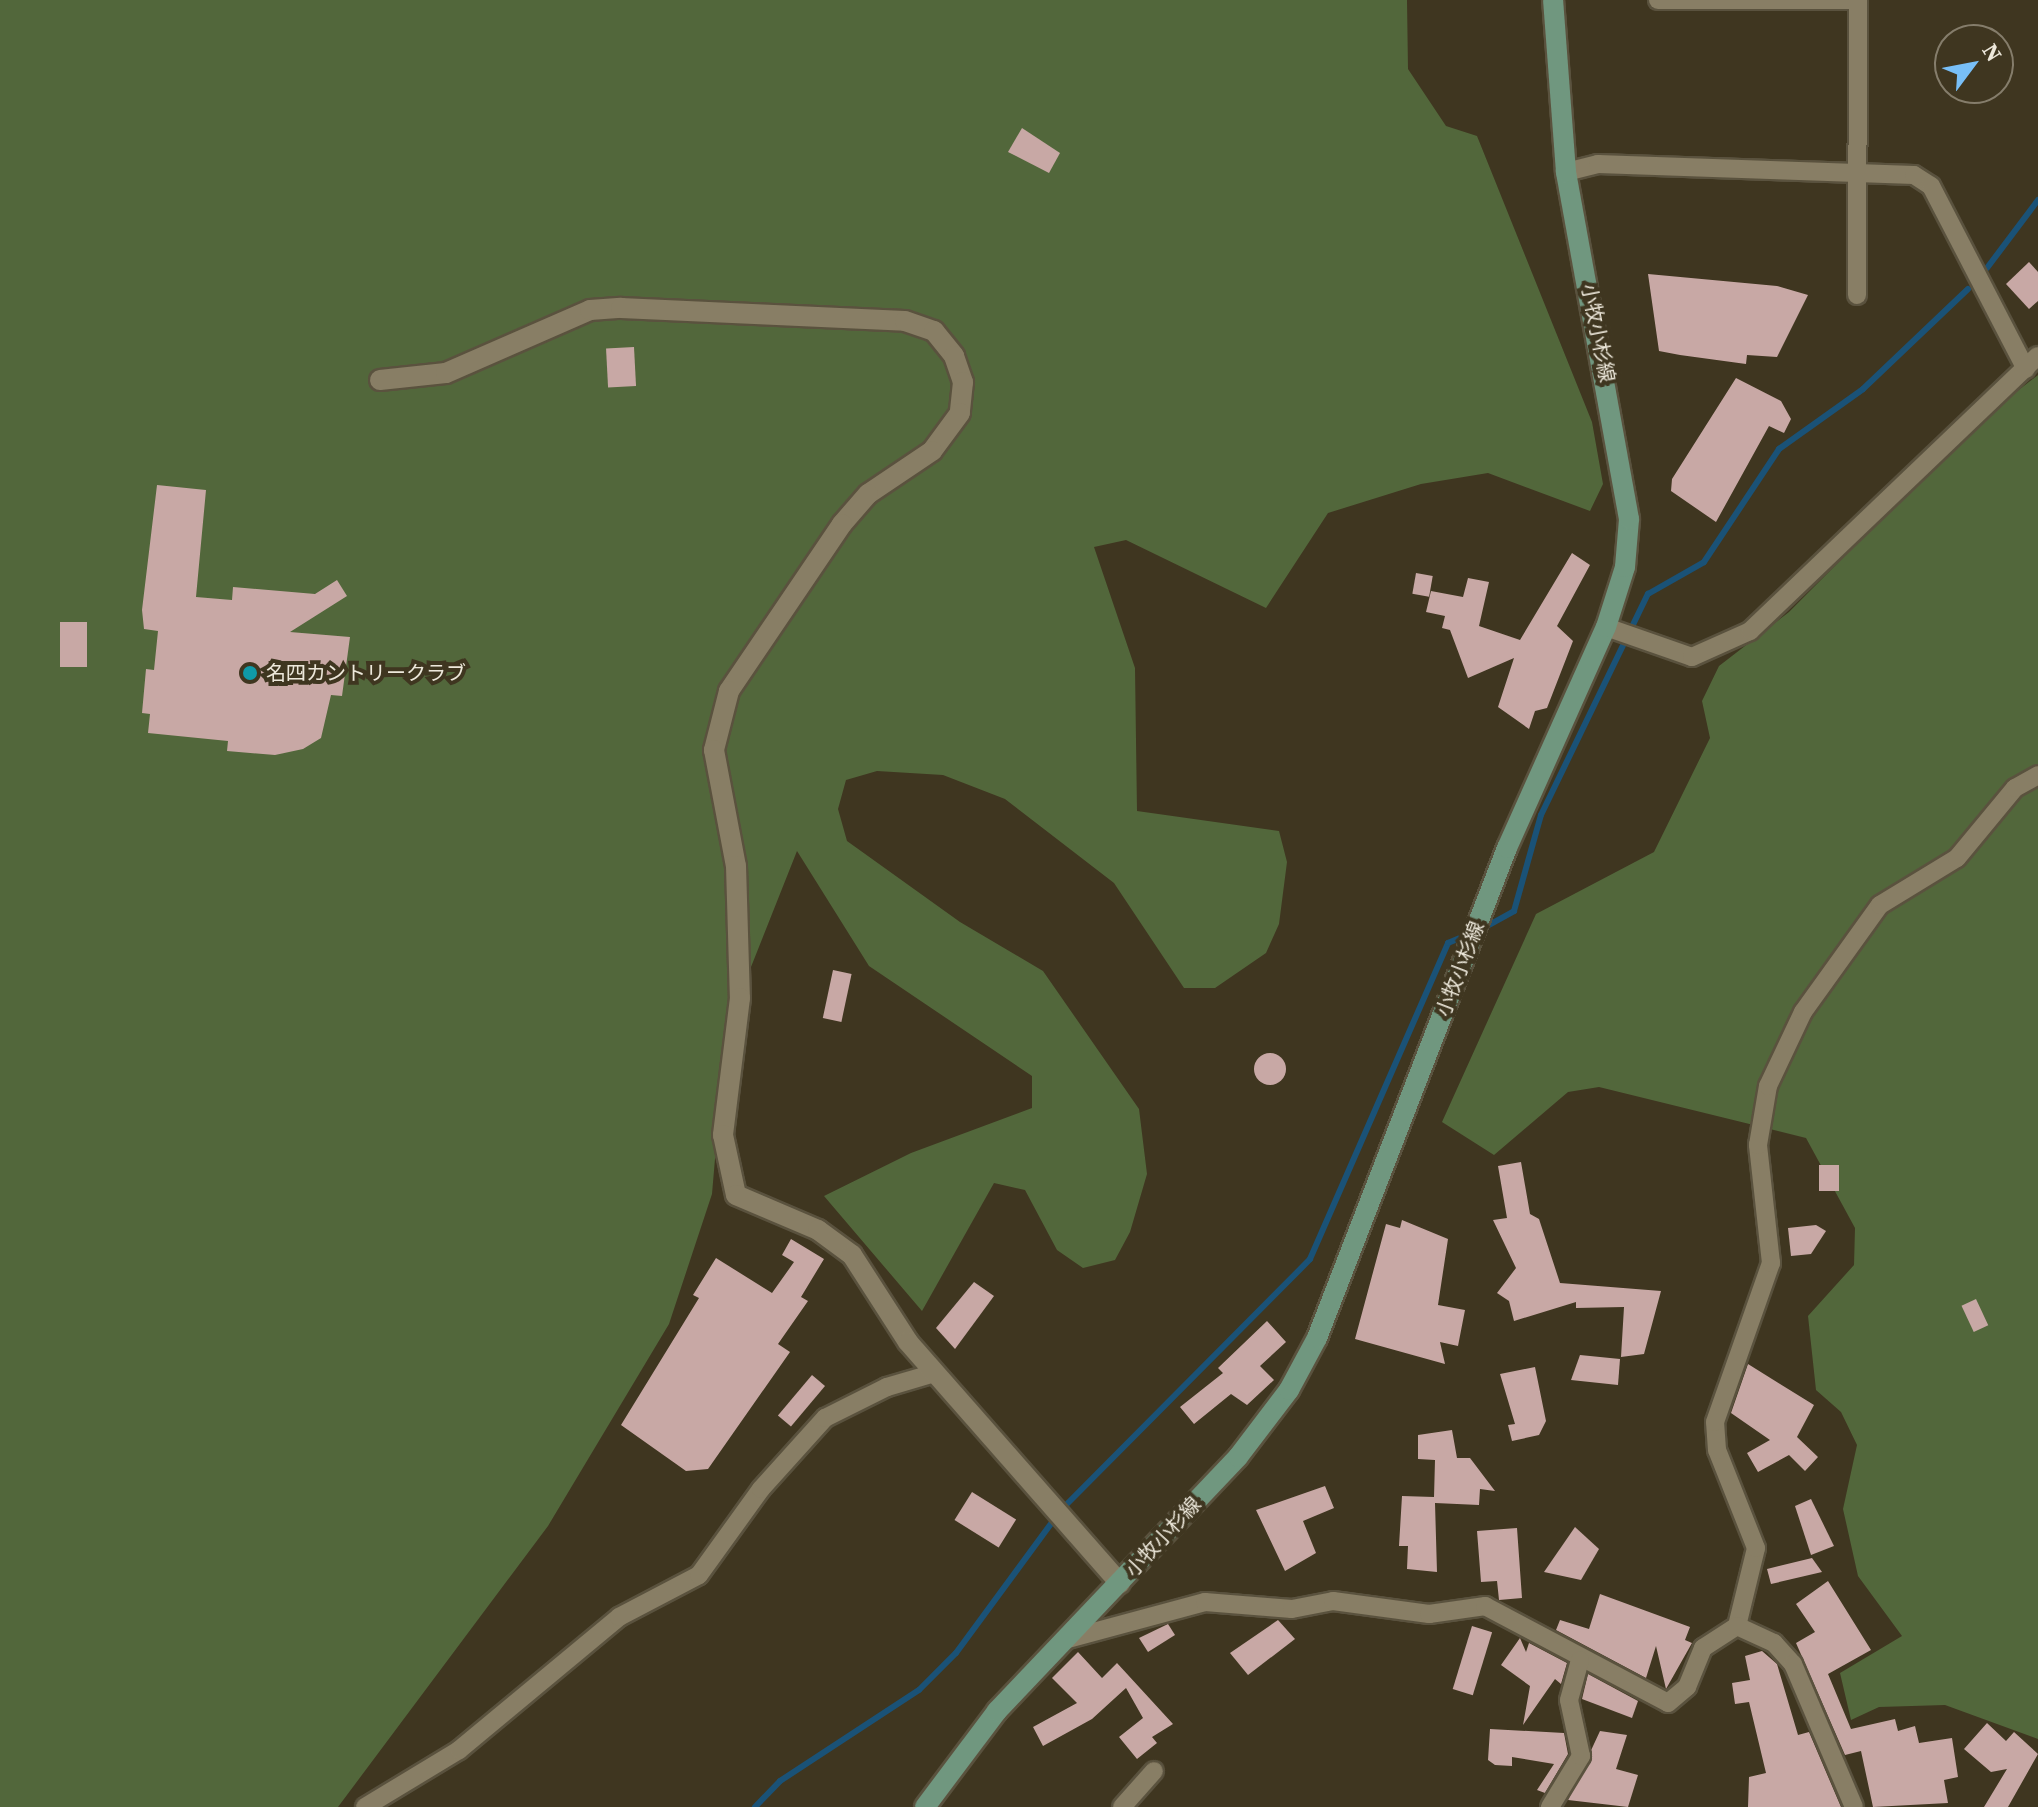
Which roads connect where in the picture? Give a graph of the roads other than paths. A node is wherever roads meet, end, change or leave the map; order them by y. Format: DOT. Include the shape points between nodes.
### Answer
graph roads {
  1 [pos="1553,0"];
  2 [pos="1658,0"];
  3 [pos="1850,0"];
  4 [pos="1858,0"];
  5 [pos="1856,168"];
  6 [pos="1566,172"];
  7 [pos="1857,295"];
  8 [pos="2032,362"];
  9 [pos="380,380"];
  10 [pos="1609,629"];
  11 [pos="2038,775"];
  12 [pos="935,1373"];
  13 [pos="1120,1583"];
  14 [pos="1737,1626"];
  15 [pos="1064,1640"];
  16 [pos="1580,1660"];
  17 [pos="1154,1771"];
  18 [pos="365,1807"];
  19 [pos="925,1807"];
  20 [pos="1122,1807"];
  21 [pos="1550,1807"];
  22 [pos="1854,1807"];
  1 -- 6 [label="main road, 小牧小杉線"];
  2 -- 3 [label="street"];
  4 -- 5 [label="street"];
  5 -- 6 [label="street" via="1598,164"];
  5 -- 7 [label="street"];
  5 -- 8 [label="street" via="1914,175 1931,186"];
  6 -- 10 [label="main road, 小牧小杉線" via="1629,519 1625,567"];
  8 -- 10 [label="street" via="1750,631 1692,657"];
  9 -- 12 [label="street" via="446,373 590,310 621,308 905,321 934,331 954,356 963,382 960,413 932,451 868,494 842,524 729,691 714,750 740,914 740,998 723,1135 736,1195 818,1230 852,1255"];
  10 -- 13 [label="main road, 小牧小杉線" via="1481,916 1303,1364 1238,1457"];
  11 -- 14 [label="street" via="2015,788 1957,858 1880,905 1803,1012 1768,1086 1758,1145 1771,1263 1715,1422 1717,1450 1756,1548"];
  12 -- 13 [label="street"];
  12 -- 18 [label="street" via="887,1387 825,1418 761,1489 699,1575 619,1617 459,1750"];
  13 -- 15 [label="main road, 小牧小杉線"];
  14 -- 16 [label="street" via="1703,1648 1687,1687 1668,1703"];
  14 -- 22 [label="street" via="1774,1643 1793,1664"];
  15 -- 16 [label="street" via="1205,1602 1292,1609 1333,1601 1429,1614 1485,1606 1525,1622"];
  15 -- 19 [label="main road, 小牧小杉線" via="997,1711"];
  16 -- 21 [label="street" via="1569,1700 1581,1756"];
  17 -- 20 [label="street"];
}
